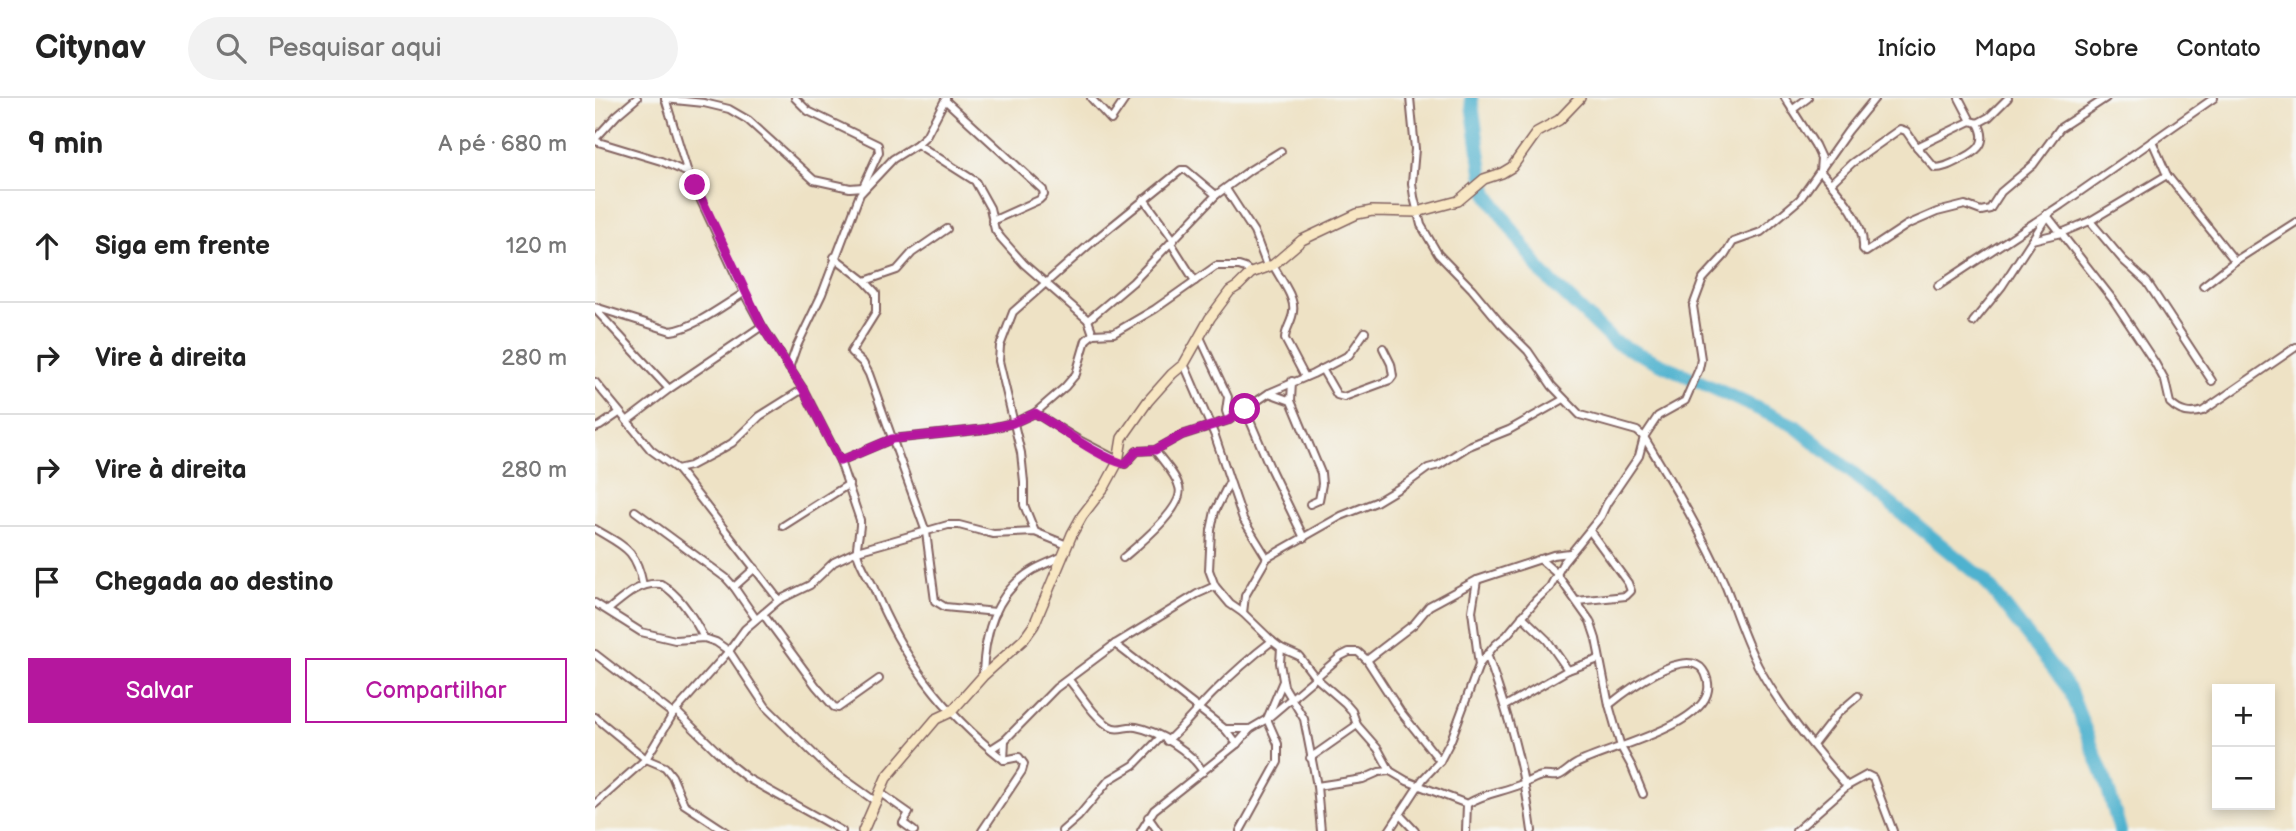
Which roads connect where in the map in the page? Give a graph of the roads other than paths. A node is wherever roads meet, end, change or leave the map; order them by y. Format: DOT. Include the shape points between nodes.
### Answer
graph roads {
  1 [pos="637,98"];
  2 [pos="795,98"];
  3 [pos="1091,98"];
  4 [pos="1126,98"];
  5 [pos="1410,98"];
  6 [pos="1580,98"];
  7 [pos="1785,98"];
  8 [pos="1808,98"];
  9 [pos="1875,98"];
  10 [pos="1959,98"];
  11 [pos="2008,98"];
  12 [pos="2106,98"];
  13 [pos="2214,98"];
  14 [pos="665,99"];
  15 [pos="946,99"];
  16 [pos="705,100"];
  17 [pos="1792,110"];
  18 [pos="1975,122"];
  19 [pos="595,140"];
  20 [pos="2152,141"];
  21 [pos="917,144"];
  22 [pos="1917,147"];
  23 [pos="1281,151"];
  24 [pos="1820,171"];
  25 [pos="688,173"];
  26 [pos="2167,174"];
  27 [pos="1831,183"];
  28 [pos="1226,190"];
  29 [pos="861,191"];
  30 [pos="1216,195"];
  31 [pos="1144,199"];
  32 [pos="1417,212"];
  33 [pos="2046,215"];
  34 [pos="992,221"];
  35 [pos="2090,221"];
  36 [pos="2296,222"];
  37 [pos="947,229"];
  38 [pos="2061,233"];
  39 [pos="2032,240"];
  40 [pos="1173,242"];
  41 [pos="834,257"];
  42 [pos="2235,261"];
  43 [pos="1270,265"];
  44 [pos="1251,273"];
  45 [pos="865,281"];
  46 [pos="1195,281"];
  47 [pos="1047,284"];
  48 [pos="1938,286"];
  49 [pos="2203,286"];
  50 [pos="744,293"];
  51 [pos="595,308"];
  52 [pos="1088,320"];
  53 [pos="1973,322"];
  54 [pos="762,326"];
  55 [pos="1365,332"];
  56 [pos="1093,334"];
  57 [pos="1200,337"];
  58 [pos="2296,347"];
  59 [pos="1383,348"];
  60 [pos="1184,364"];
  61 [pos="789,368"];
  62 [pos="1322,369"];
  63 [pos="1305,377"];
  64 [pos="595,382"];
  65 [pos="1292,382"];
  66 [pos="2212,382"];
  67 [pos="669,388"];
  68 [pos="803,389"];
  69 [pos="1269,393"];
  70 [pos="1564,399"];
  71 [pos="1291,401"];
  72 [pos="1245,409"];
  73 [pos="619,413"];
  74 [pos="1035,413"];
  75 [pos="1229,420"];
  76 [pos="627,421"];
  77 [pos="1013,423"];
  78 [pos="1211,427"];
  79 [pos="595,428"];
  80 [pos="1644,437"];
  81 [pos="892,439"];
  82 [pos="1155,450"];
  83 [pos="840,461"];
  84 [pos="1118,462"];
  85 [pos="690,466"];
  86 [pos="677,469"];
  87 [pos="687,480"];
  88 [pos="1230,481"];
  89 [pos="849,484"];
  90 [pos="1310,504"];
  91 [pos="635,511"];
  92 [pos="783,526"];
  93 [pos="595,529"];
  94 [pos="1590,531"];
  95 [pos="926,532"];
  96 [pos="1035,532"];
  97 [pos="1304,538"];
  98 [pos="1067,545"];
  99 [pos="857,551"];
  100 [pos="1570,553"];
  101 [pos="1063,556"];
  102 [pos="1123,558"];
  103 [pos="1267,558"];
  104 [pos="1540,559"];
  105 [pos="755,568"];
  106 [pos="1556,573"];
  107 [pos="1477,580"];
  108 [pos="643,585"];
  109 [pos="1215,586"];
  110 [pos="734,587"];
  111 [pos="1245,596"];
  112 [pos="779,600"];
  113 [pos="1577,601"];
  114 [pos="595,603"];
  115 [pos="1230,604"];
  116 [pos="608,610"];
  117 [pos="996,612"];
  118 [pos="1243,613"];
  119 [pos="763,614"];
  120 [pos="1522,616"];
  121 [pos="756,619"];
  122 [pos="704,638"];
  123 [pos="1272,641"];
  124 [pos="1115,644"];
  125 [pos="1281,648"];
  126 [pos="729,651"];
  127 [pos="595,654"];
  128 [pos="1487,654"];
  129 [pos="1599,659"];
  130 [pos="1367,660"];
  131 [pos="1479,665"];
  132 [pos="1568,670"];
  133 [pos="983,676"];
  134 [pos="1315,677"];
  135 [pos="879,679"];
  136 [pos="1069,680"];
  137 [pos="1283,680"];
  138 [pos="1858,696"];
  139 [pos="1291,699"];
  140 [pos="1609,705"];
  141 [pos="1505,706"];
  142 [pos="1199,709"];
  143 [pos="675,712"];
  144 [pos="951,712"];
  145 [pos="595,718"];
  146 [pos="1267,719"];
  147 [pos="1357,725"];
  148 [pos="1226,729"];
  149 [pos="1250,729"];
  150 [pos="1164,739"];
  151 [pos="1005,740"];
  152 [pos="1237,744"];
  153 [pos="1813,745"];
  154 [pos="1621,747"];
  155 [pos="991,750"];
  156 [pos="1310,758"];
  157 [pos="646,759"];
  158 [pos="1004,760"];
  159 [pos="1440,761"];
  160 [pos="1391,771"];
  161 [pos="1203,772"];
  162 [pos="1525,784"];
  163 [pos="1317,786"];
  164 [pos="1419,786"];
  165 [pos="1847,786"];
  166 [pos="1643,794"];
  167 [pos="877,797"];
  168 [pos="595,804"];
  169 [pos="1467,804"];
  170 [pos="1400,815"];
  171 [pos="1148,817"];
  172 [pos="725,831"];
  173 [pos="842,831"];
  174 [pos="863,831"];
  175 [pos="914,831"];
  176 [pos="982,831"];
  177 [pos="1062,831"];
  178 [pos="1142,831"];
  179 [pos="1158,831"];
  180 [pos="1240,831"];
  181 [pos="1321,831"];
  182 [pos="1389,831"];
  183 [pos="1415,831"];
  184 [pos="1466,831"];
  185 [pos="1532,831"];
  186 [pos="1796,831"];
  187 [pos="1893,831"];
  1 -- 19 [label="street"];
  2 -- 29 [label="street" via="808,111 878,145"];
  3 -- 4 [label="street" via="1111,120"];
  5 -- 32 [label="street"];
  6 -- 32 [label="street" via="1559,120 1537,132 1507,170 1484,179 1458,201"];
  7 -- 17 [label="street"];
  8 -- 17 [label="street"];
  9 -- 24 [label="street"];
  10 -- 18 [label="street"];
  11 -- 18 [label="street" via="1989,117"];
  12 -- 27 [label="street" via="2060,128 2033,165 2001,192 1990,209 1965,205 1937,212 1906,225 1866,252 1860,226"];
  13 -- 20 [label="street"];
  14 -- 16 [label="street"];
  14 -- 25 [label="street"];
  15 -- 21 [label="street"];
  15 -- 34 [label="street" via="1043,190 1039,200"];
  16 -- 29 [label="street" via="748,120 814,180"];
  17 -- 24 [label="street" via="1821,158"];
  18 -- 22 [label="street"];
  18 -- 22 [label="street" via="1984,135 1971,155 1935,167"];
  19 -- 25 [label="street"];
  20 -- 26 [label="street"];
  20 -- 33 [label="street"];
  21 -- 29 [label="street" via="893,159"];
  21 -- 34 [label="street" via="975,181"];
  22 -- 27 [label="street" via="1906,131 1900,130"];
  23 -- 28 [label="street"];
  24 -- 27 [label="street"];
  24 -- 80 [label="street" via="1800,199 1761,232 1733,242 1703,279 1693,306 1699,369 1685,401 1658,416"];
  25 -- 50 [label="street"];
  26 -- 35 [label="street"];
  26 -- 42 [label="street"];
  28 -- 30 [label="street"];
  28 -- 43 [label="street"];
  29 -- 41 [label="street"];
  30 -- 31 [label="street" via="1181,170"];
  30 -- 40 [label="street"];
  31 -- 40 [label="street"];
  31 -- 47 [label="street"];
  32 -- 43 [label="street" via="1357,214 1301,240"];
  32 -- 70 [label="street" via="1439,254 1528,351"];
  33 -- 38 [label="street"];
  33 -- 39 [label="street"];
  33 -- 48 [label="street"];
  34 -- 47 [label="street" via="1010,250"];
  35 -- 38 [label="street"];
  35 -- 66 [label="street" via="2147,282"];
  36 -- 42 [label="street"];
  37 -- 45 [label="street" via="912,253 897,270"];
  38 -- 39 [label="street"];
  38 -- 58 [label="street" via="2155,363 2169,403 2183,412 2203,411"];
  39 -- 53 [label="street"];
  40 -- 46 [label="street"];
  40 -- 52 [label="street"];
  41 -- 45 [label="street"];
  41 -- 61 [label="street"];
  42 -- 49 [label="street"];
  43 -- 44 [label="street"];
  43 -- 63 [label="street" via="1293,304 1285,339"];
  44 -- 46 [label="street" via="1222,265"];
  44 -- 57 [label="street" via="1220,302"];
  45 -- 81 [label="street" via="876,293 876,312 851,352 869,374"];
  46 -- 56 [label="street" via="1114,333"];
  47 -- 52 [label="street"];
  47 -- 77 [label="street" via="1013,312 1000,346"];
  50 -- 51 [label="street" via="678,331"];
  50 -- 54 [label="street"];
  51 -- 67 [label="street"];
  52 -- 56 [label="street"];
  54 -- 61 [label="street"];
  54 -- 67 [label="street"];
  55 -- 62 [label="street" via="1353,352"];
  56 -- 74 [label="street" via="1086,340 1076,374"];
  57 -- 60 [label="street"];
  57 -- 75 [label="street" via="1228,397"];
  59 -- 62 [label="street" via="1391,364 1390,380 1344,397 1337,395"];
  60 -- 78 [label="street"];
  60 -- 84 [label="street" via="1133,419 1122,438"];
  61 -- 68 [label="street"];
  62 -- 63 [label="street"];
  63 -- 65 [label="street"];
  64 -- 73 [label="street"];
  65 -- 69 [label="street"];
  65 -- 71 [label="street"];
  67 -- 76 [label="street"];
  68 -- 83 [label="street"];
  68 -- 85 [label="street" via="759,416 731,443"];
  69 -- 71 [label="street"];
  69 -- 72 [label="street"];
  70 -- 80 [label="street" via="1584,417 1637,430"];
  70 -- 97 [label="street"];
  71 -- 90 [label="street" via="1322,476 1319,500"];
  72 -- 75 [label="street"];
  72 -- 97 [label="street"];
  73 -- 76 [label="street"];
  73 -- 79 [label="street"];
  74 -- 77 [label="street"];
  74 -- 84 [label="street"];
  75 -- 78 [label="street"];
  76 -- 86 [label="street" via="651,450"];
  77 -- 81 [label="street"];
  77 -- 96 [label="street" via="1021,453 1024,505"];
  78 -- 82 [label="street" via="1182,435"];
  78 -- 88 [label="street"];
  80 -- 94 [label="street" via="1639,456"];
  80 -- 153 [label="street" via="1707,548 1756,664"];
  81 -- 83 [label="street"];
  81 -- 95 [label="street"];
  82 -- 84 [label="street" via="1137,451 1125,464"];
  82 -- 102 [label="street" via="1180,493 1168,515"];
  83 -- 89 [label="street"];
  84 -- 98 [label="street"];
  85 -- 86 [label="street"];
  85 -- 87 [label="street"];
  86 -- 87 [label="street"];
  87 -- 105 [label="street"];
  88 -- 103 [label="street" via="1243,519"];
  88 -- 109 [label="street" via="1215,511 1212,530 1209,570"];
  89 -- 92 [label="street"];
  89 -- 99 [label="street" via="860,520"];
  91 -- 110 [label="street"];
  93 -- 108 [label="street" via="634,555"];
  94 -- 100 [label="street"];
  94 -- 113 [label="street" via="1631,591 1626,596"];
  95 -- 96 [label="street" via="960,525 993,534"];
  95 -- 99 [label="street"];
  95 -- 117 [label="street" via="935,601 945,607"];
  96 -- 98 [label="street"];
  97 -- 103 [label="street"];
  98 -- 101 [label="street"];
  99 -- 112 [label="street" via="834,562 810,585"];
  99 -- 144 [label="street" via="906,656"];
  100 -- 104 [label="street"];
  100 -- 106 [label="street"];
  101 -- 117 [label="street" via="1031,571"];
  101 -- 133 [label="street" via="1034,625"];
  103 -- 111 [label="street"];
  104 -- 106 [label="street"];
  104 -- 107 [label="street"];
  105 -- 110 [label="street"];
  105 -- 112 [label="street"];
  106 -- 113 [label="street"];
  106 -- 120 [label="street" via="1550,587"];
  107 -- 130 [label="street" via="1429,606 1414,624"];
  107 -- 131 [label="street" via="1472,611"];
  108 -- 116 [label="street"];
  108 -- 122 [label="street" via="667,587"];
  109 -- 115 [label="street"];
  109 -- 124 [label="street"];
  110 -- 121 [label="street"];
  111 -- 115 [label="street"];
  111 -- 118 [label="street"];
  112 -- 119 [label="street"];
  113 -- 129 [label="street" via="1590,621"];
  114 -- 116 [label="street"];
  115 -- 118 [label="street"];
  116 -- 122 [label="street" via="641,632 675,640"];
  117 -- 133 [label="street" via="984,646"];
  118 -- 123 [label="street"];
  119 -- 121 [label="street"];
  119 -- 135 [label="street" via="834,707"];
  120 -- 128 [label="street"];
  120 -- 132 [label="street"];
  121 -- 126 [label="street"];
  122 -- 126 [label="street"];
  123 -- 125 [label="street"];
  123 -- 142 [label="street"];
  124 -- 136 [label="street"];
  124 -- 142 [label="street"];
  125 -- 134 [label="street" via="1299,656"];
  125 -- 137 [label="street"];
  126 -- 143 [label="street"];
  126 -- 167 [label="street" via="766,707 826,766"];
  127 -- 143 [label="street"];
  128 -- 131 [label="street"];
  128 -- 141 [label="street"];
  129 -- 132 [label="street"];
  129 -- 140 [label="street"];
  130 -- 134 [label="street" via="1359,652 1349,652"];
  130 -- 159 [label="street"];
  131 -- 159 [label="street"];
  132 -- 141 [label="street"];
  133 -- 144 [label="street"];
  134 -- 139 [label="street"];
  134 -- 147 [label="street" via="1345,703"];
  136 -- 150 [label="street" via="1109,726 1134,726"];
  136 -- 151 [label="street"];
  137 -- 139 [label="street"];
  137 -- 146 [label="street"];
  138 -- 153 [label="street"];
  139 -- 146 [label="street"];
  139 -- 156 [label="street" via="1304,719"];
  140 -- 154 [label="street"];
  140 -- 154 [label="street" via="1643,680 1677,665 1699,666 1708,681 1707,696 1697,709"];
  141 -- 162 [label="street"];
  142 -- 148 [label="street"];
  142 -- 150 [label="street"];
  143 -- 157 [label="street"];
  143 -- 173 [label="street" via="747,778"];
  144 -- 155 [label="street"];
  144 -- 167 [label="street" via="936,719 886,778"];
  145 -- 157 [label="street"];
  146 -- 149 [label="street"];
  146 -- 180 [label="street" via="1278,744 1278,762"];
  147 -- 156 [label="street"];
  147 -- 160 [label="street"];
  148 -- 149 [label="street"];
  148 -- 152 [label="street"];
  149 -- 152 [label="street"];
  150 -- 161 [label="street" via="1196,760"];
  150 -- 177 [label="street" via="1131,768 1109,780"];
  151 -- 155 [label="street"];
  151 -- 158 [label="street"];
  152 -- 161 [label="street"];
  153 -- 165 [label="street"];
  154 -- 162 [label="street" via="1576,764 1561,775 1542,776"];
  154 -- 166 [label="street"];
  155 -- 158 [label="street"];
  156 -- 163 [label="street"];
  157 -- 168 [label="street"];
  157 -- 172 [label="street" via="672,776 689,810"];
  158 -- 176 [label="street" via="1019,757 1022,771"];
  159 -- 164 [label="street"];
  160 -- 163 [label="street"];
  160 -- 164 [label="street"];
  161 -- 171 [label="street"];
  162 -- 169 [label="street"];
  162 -- 185 [label="street"];
  163 -- 181 [label="street"];
  164 -- 169 [label="street"];
  164 -- 170 [label="street"];
  165 -- 186 [label="street"];
  165 -- 187 [label="street" via="1867,775 1873,778"];
  167 -- 174 [label="street"];
  167 -- 175 [label="street" via="909,813 903,823"];
  169 -- 184 [label="street"];
  170 -- 182 [label="street"];
  170 -- 183 [label="street"];
  171 -- 178 [label="street"];
  171 -- 179 [label="street"];
}
